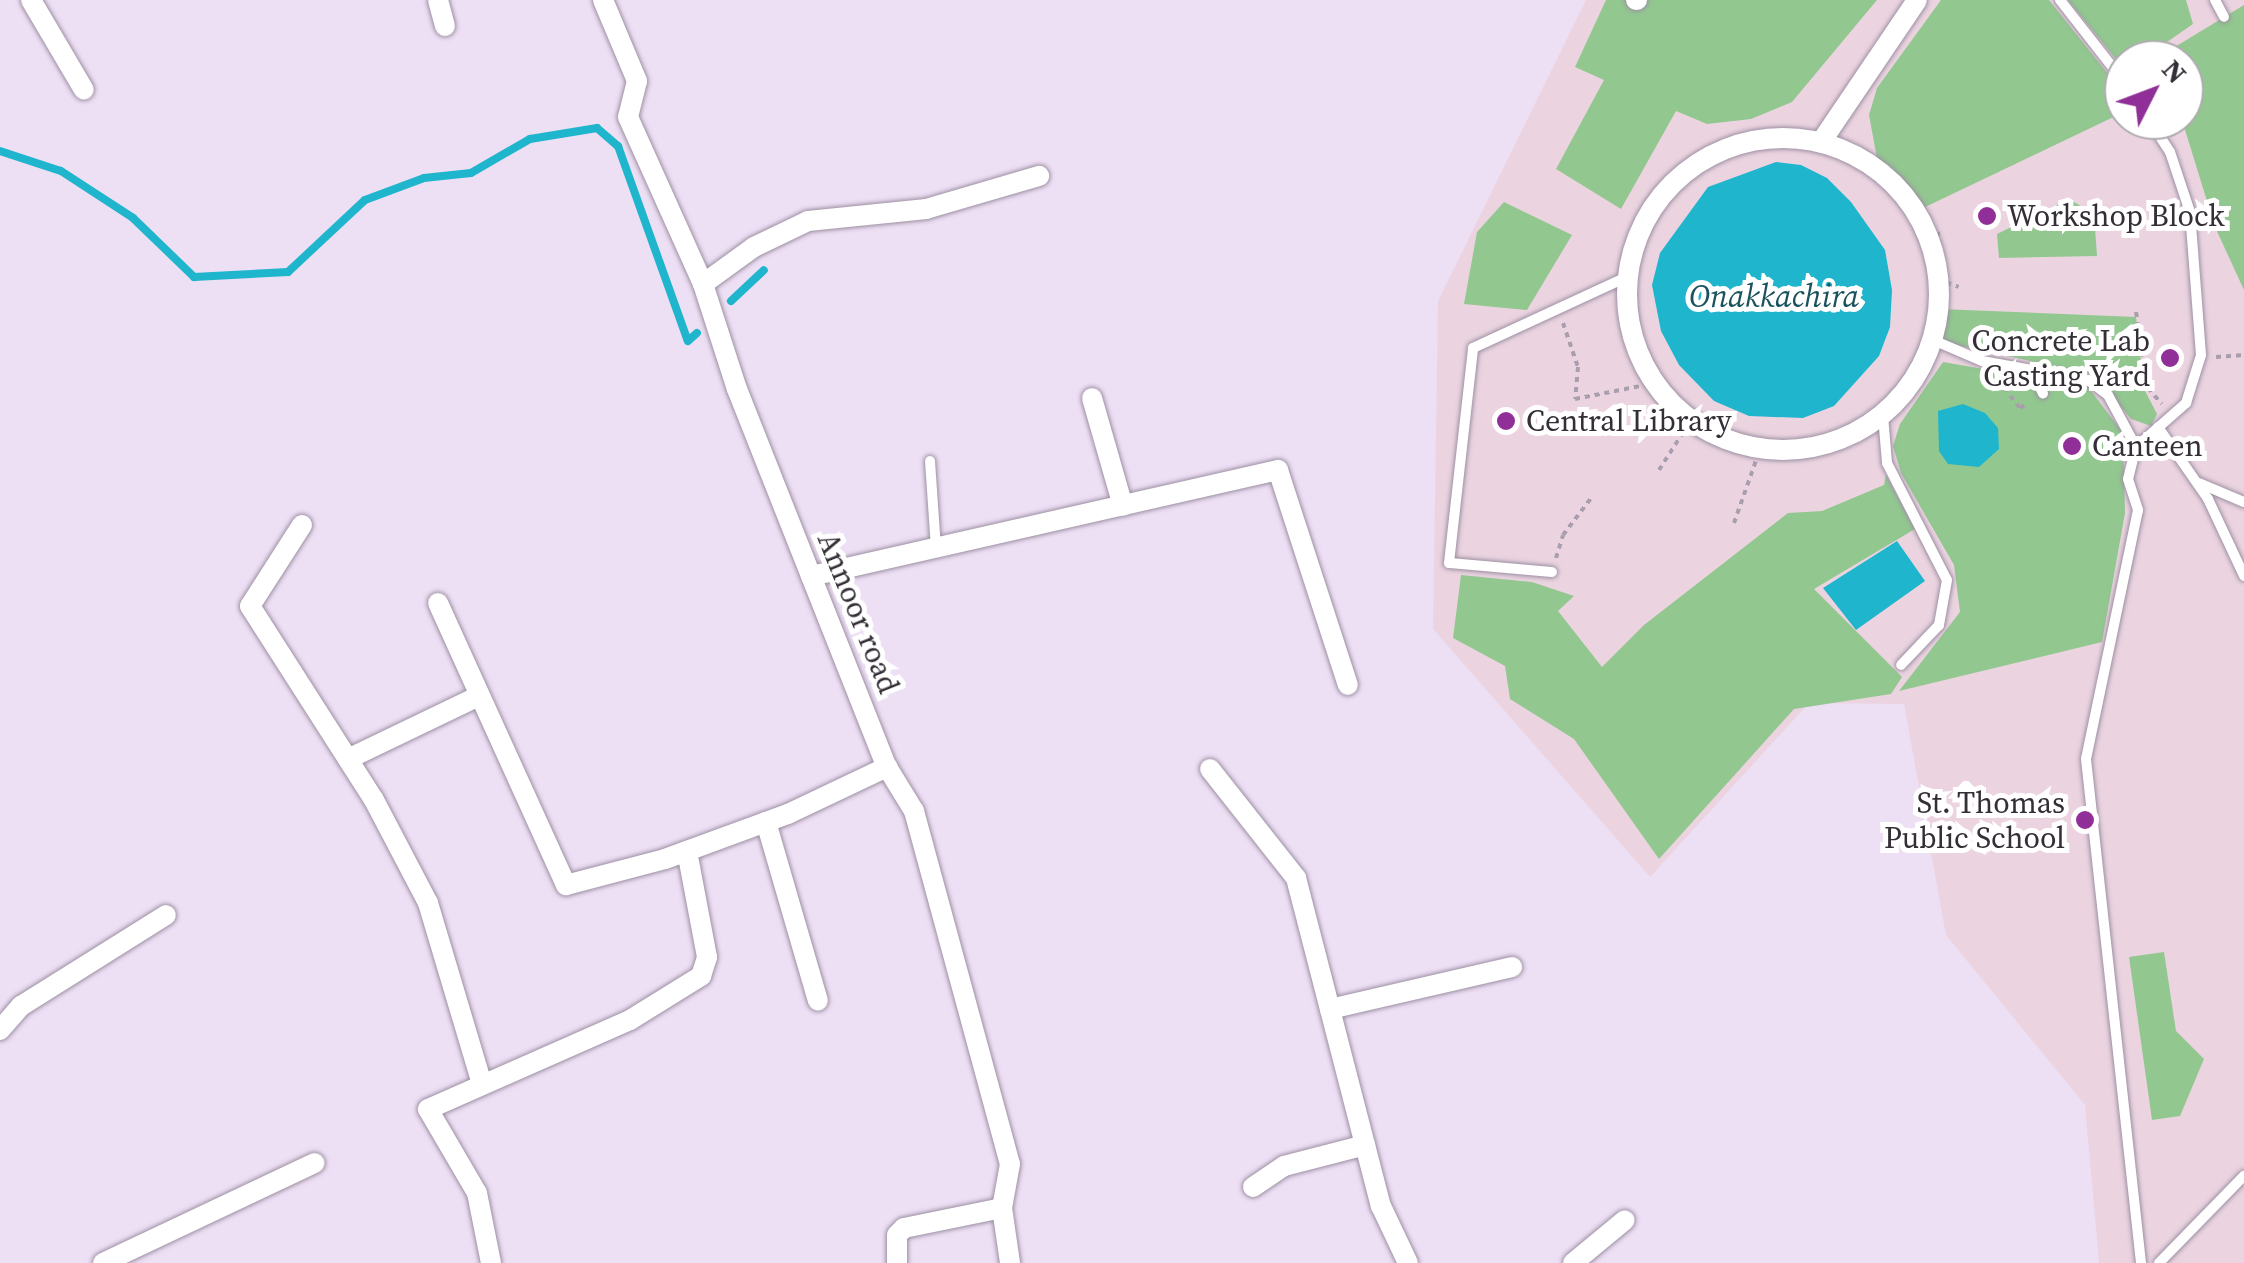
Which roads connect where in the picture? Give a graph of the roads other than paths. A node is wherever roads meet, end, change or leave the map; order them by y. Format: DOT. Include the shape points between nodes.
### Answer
graph roads {
  1 [pos="31,0"];
  2 [pos="438,0"];
  3 [pos="603,0"];
  4 [pos="1917,0"];
  5 [pos="2060,0"];
  6 [pos="2216,0"];
  7 [pos="2224,17"];
  8 [pos="445,26"];
  9 [pos="2104,56"];
  10 [pos="84,90"];
  11 [pos="2162,140"];
  12 [pos="1821,142"];
  13 [pos="1040,176"];
  14 [pos="1627,277"];
  15 [pos="703,284"];
  16 [pos="1933,340"];
  17 [pos="2032,370"];
  18 [pos="2043,394"];
  19 [pos="1092,398"];
  20 [pos="1883,416"];
  21 [pos="2158,427"];
  22 [pos="2136,447"];
  23 [pos="930,461"];
  24 [pos="2196,482"];
  25 [pos="2244,502"];
  26 [pos="1123,506"];
  27 [pos="302,525"];
  28 [pos="936,552"];
  29 [pos="1552,572"];
  30 [pos="811,576"];
  31 [pos="2244,576"];
  32 [pos="438,603"];
  33 [pos="1901,665"];
  34 [pos="1348,684"];
  35 [pos="479,696"];
  36 [pos="348,759"];
  37 [pos="886,767"];
  38 [pos="1210,769"];
  39 [pos="766,822"];
  40 [pos="687,851"];
  41 [pos="166,916"];
  42 [pos="1512,968"];
  43 [pos="818,1001"];
  44 [pos="1330,1009"];
  45 [pos="0,1030"];
  46 [pos="482,1084"];
  47 [pos="1365,1145"];
  48 [pos="315,1163"];
  49 [pos="2244,1176"];
  50 [pos="1252,1187"];
  51 [pos="1002,1208"];
  52 [pos="1625,1220"];
  53 [pos="103,1263"];
  54 [pos="491,1263"];
  55 [pos="897,1263"];
  56 [pos="1010,1263"];
  57 [pos="1408,1263"];
  58 [pos="1574,1263"];
  59 [pos="2141,1263"];
  60 [pos="2159,1263"];
  1 -- 10 [label="street"];
  2 -- 8 [label="street"];
  3 -- 15 [label="street, Annoor road" via="637,81 628,116"];
  4 -- 12 [label="street"];
  5 -- 9 [label="lane"];
  6 -- 7 [label="lane"];
  11 -- 21 [label="lane" via="2190,212 2201,355 2186,402"];
  12 -- 14 [label="street" via="1776,138 1732,145 1692,165 1645,221"];
  12 -- 16 [label="street" via="1860,158 1894,184 1934,233"];
  13 -- 15 [label="street" via="926,209 808,221 754,247"];
  14 -- 20 [label="street" via="1628,323 1655,382 1691,420 1760,449 1798,451 1843,440"];
  14 -- 29 [label="lane" via="1473,348 1449,562"];
  15 -- 30 [label="street, Annoor road"];
  16 -- 17 [label="lane" via="1982,361"];
  16 -- 20 [label="street" via="1914,382"];
  17 -- 18 [label="lane"];
  17 -- 22 [label="lane" via="2088,380 2108,395"];
  19 -- 26 [label="street"];
  20 -- 33 [label="lane" via="1887,463 1947,580 1939,625"];
  21 -- 22 [label="lane"];
  21 -- 24 [label="lane"];
  22 -- 59 [label="lane" via="2128,480 2138,510 2086,759"];
  23 -- 28 [label="lane"];
  24 -- 25 [label="lane"];
  24 -- 31 [label="lane"];
  26 -- 28 [label="street"];
  26 -- 34 [label="street" via="1278,470"];
  27 -- 36 [label="street" via="250,606"];
  28 -- 30 [label="street"];
  30 -- 37 [label="street, Annoor road"];
  32 -- 35 [label="street"];
  35 -- 36 [label="street"];
  35 -- 40 [label="street" via="566,885"];
  36 -- 46 [label="street" via="428,903"];
  37 -- 39 [label="street"];
  37 -- 51 [label="street, Annoor road" via="914,811 1010,1164"];
  38 -- 44 [label="street" via="1296,878"];
  39 -- 40 [label="street"];
  39 -- 43 [label="street"];
  40 -- 46 [label="street" via="707,958 701,976 630,1020"];
  41 -- 45 [label="street" via="20,1006"];
  42 -- 44 [label="street"];
  44 -- 47 [label="street"];
  46 -- 54 [label="street" via="428,1109 477,1194"];
  47 -- 50 [label="street" via="1284,1166"];
  47 -- 57 [label="street" via="1381,1206"];
  48 -- 53 [label="street"];
  49 -- 60 [label="lane"];
  51 -- 55 [label="street" via="904,1228"];
  51 -- 56 [label="street, Annoor road"];
  52 -- 58 [label="street"];
}
